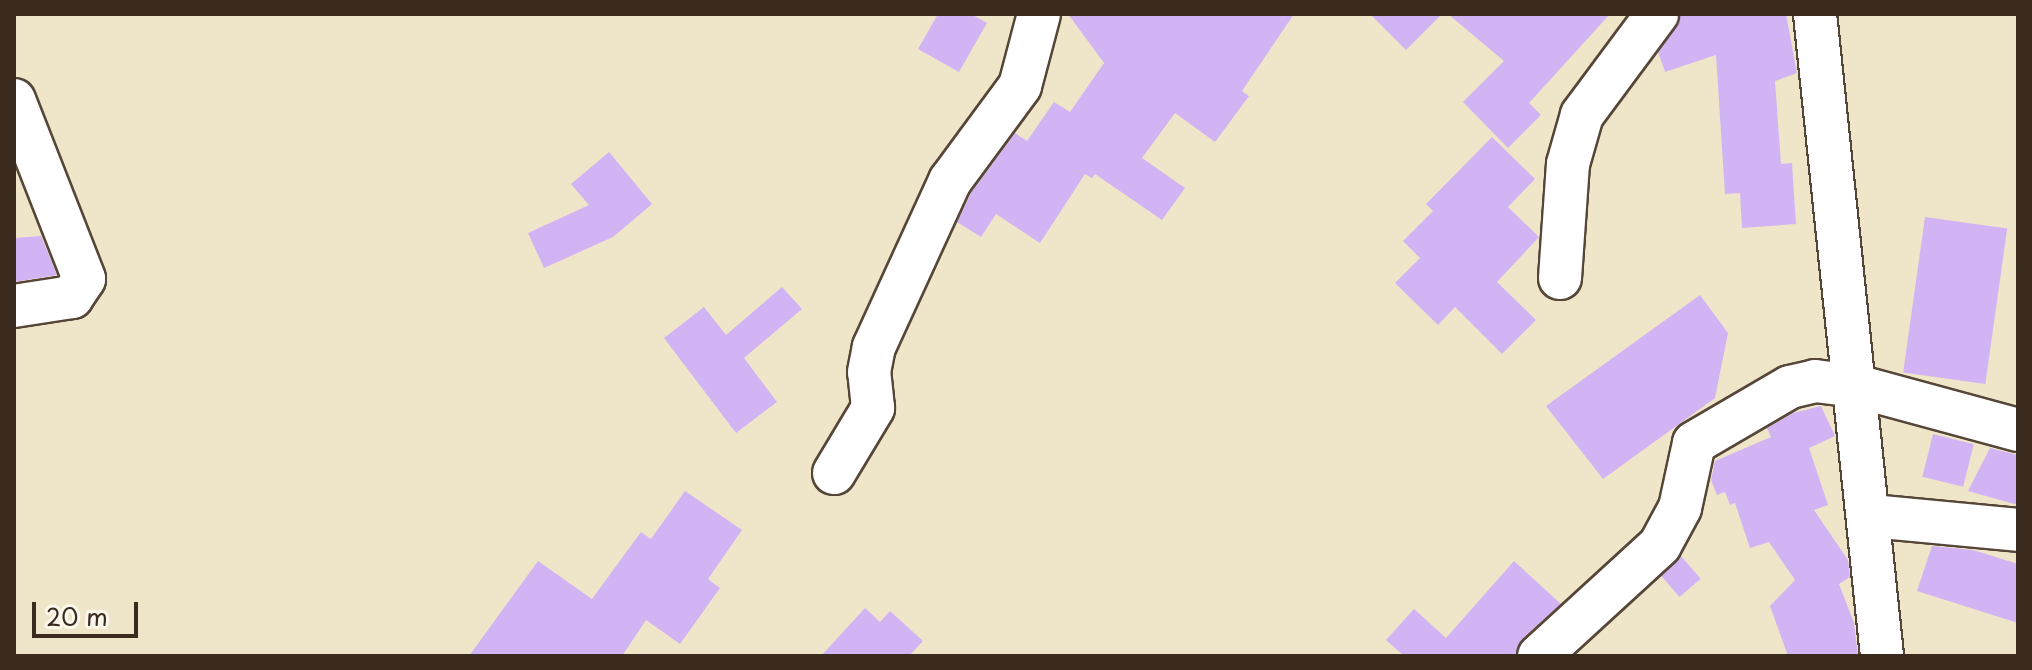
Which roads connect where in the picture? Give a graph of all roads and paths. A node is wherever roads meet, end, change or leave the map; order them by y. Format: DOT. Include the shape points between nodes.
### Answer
graph roads {
  1 [pos="1039,14"];
  2 [pos="1657,14"];
  3 [pos="1815,14"];
  4 [pos="14,100"];
  5 [pos="23,147"];
  6 [pos="1560,278"];
  7 [pos="14,306"];
  8 [pos="1856,386"];
  9 [pos="2018,430"];
  10 [pos="834,473"];
  11 [pos="1871,516"];
  12 [pos="2018,530"];
  13 [pos="1539,656"];
  14 [pos="1882,656"];
  1 -- 10 [label="street" via="1020,86 950,181 874,347 869,364 873,408"];
  2 -- 6 [label="street" via="1578,126 1568,164"];
  3 -- 8 [label="street"];
  4 -- 5 [label="street"];
  5 -- 7 [label="street" via="84,279 72,297"];
  8 -- 9 [label="street"];
  8 -- 11 [label="street"];
  8 -- 13 [label="street" via="1802,383 1694,443 1680,508 1660,545"];
  11 -- 12 [label="street"];
  11 -- 14 [label="street"];
}
